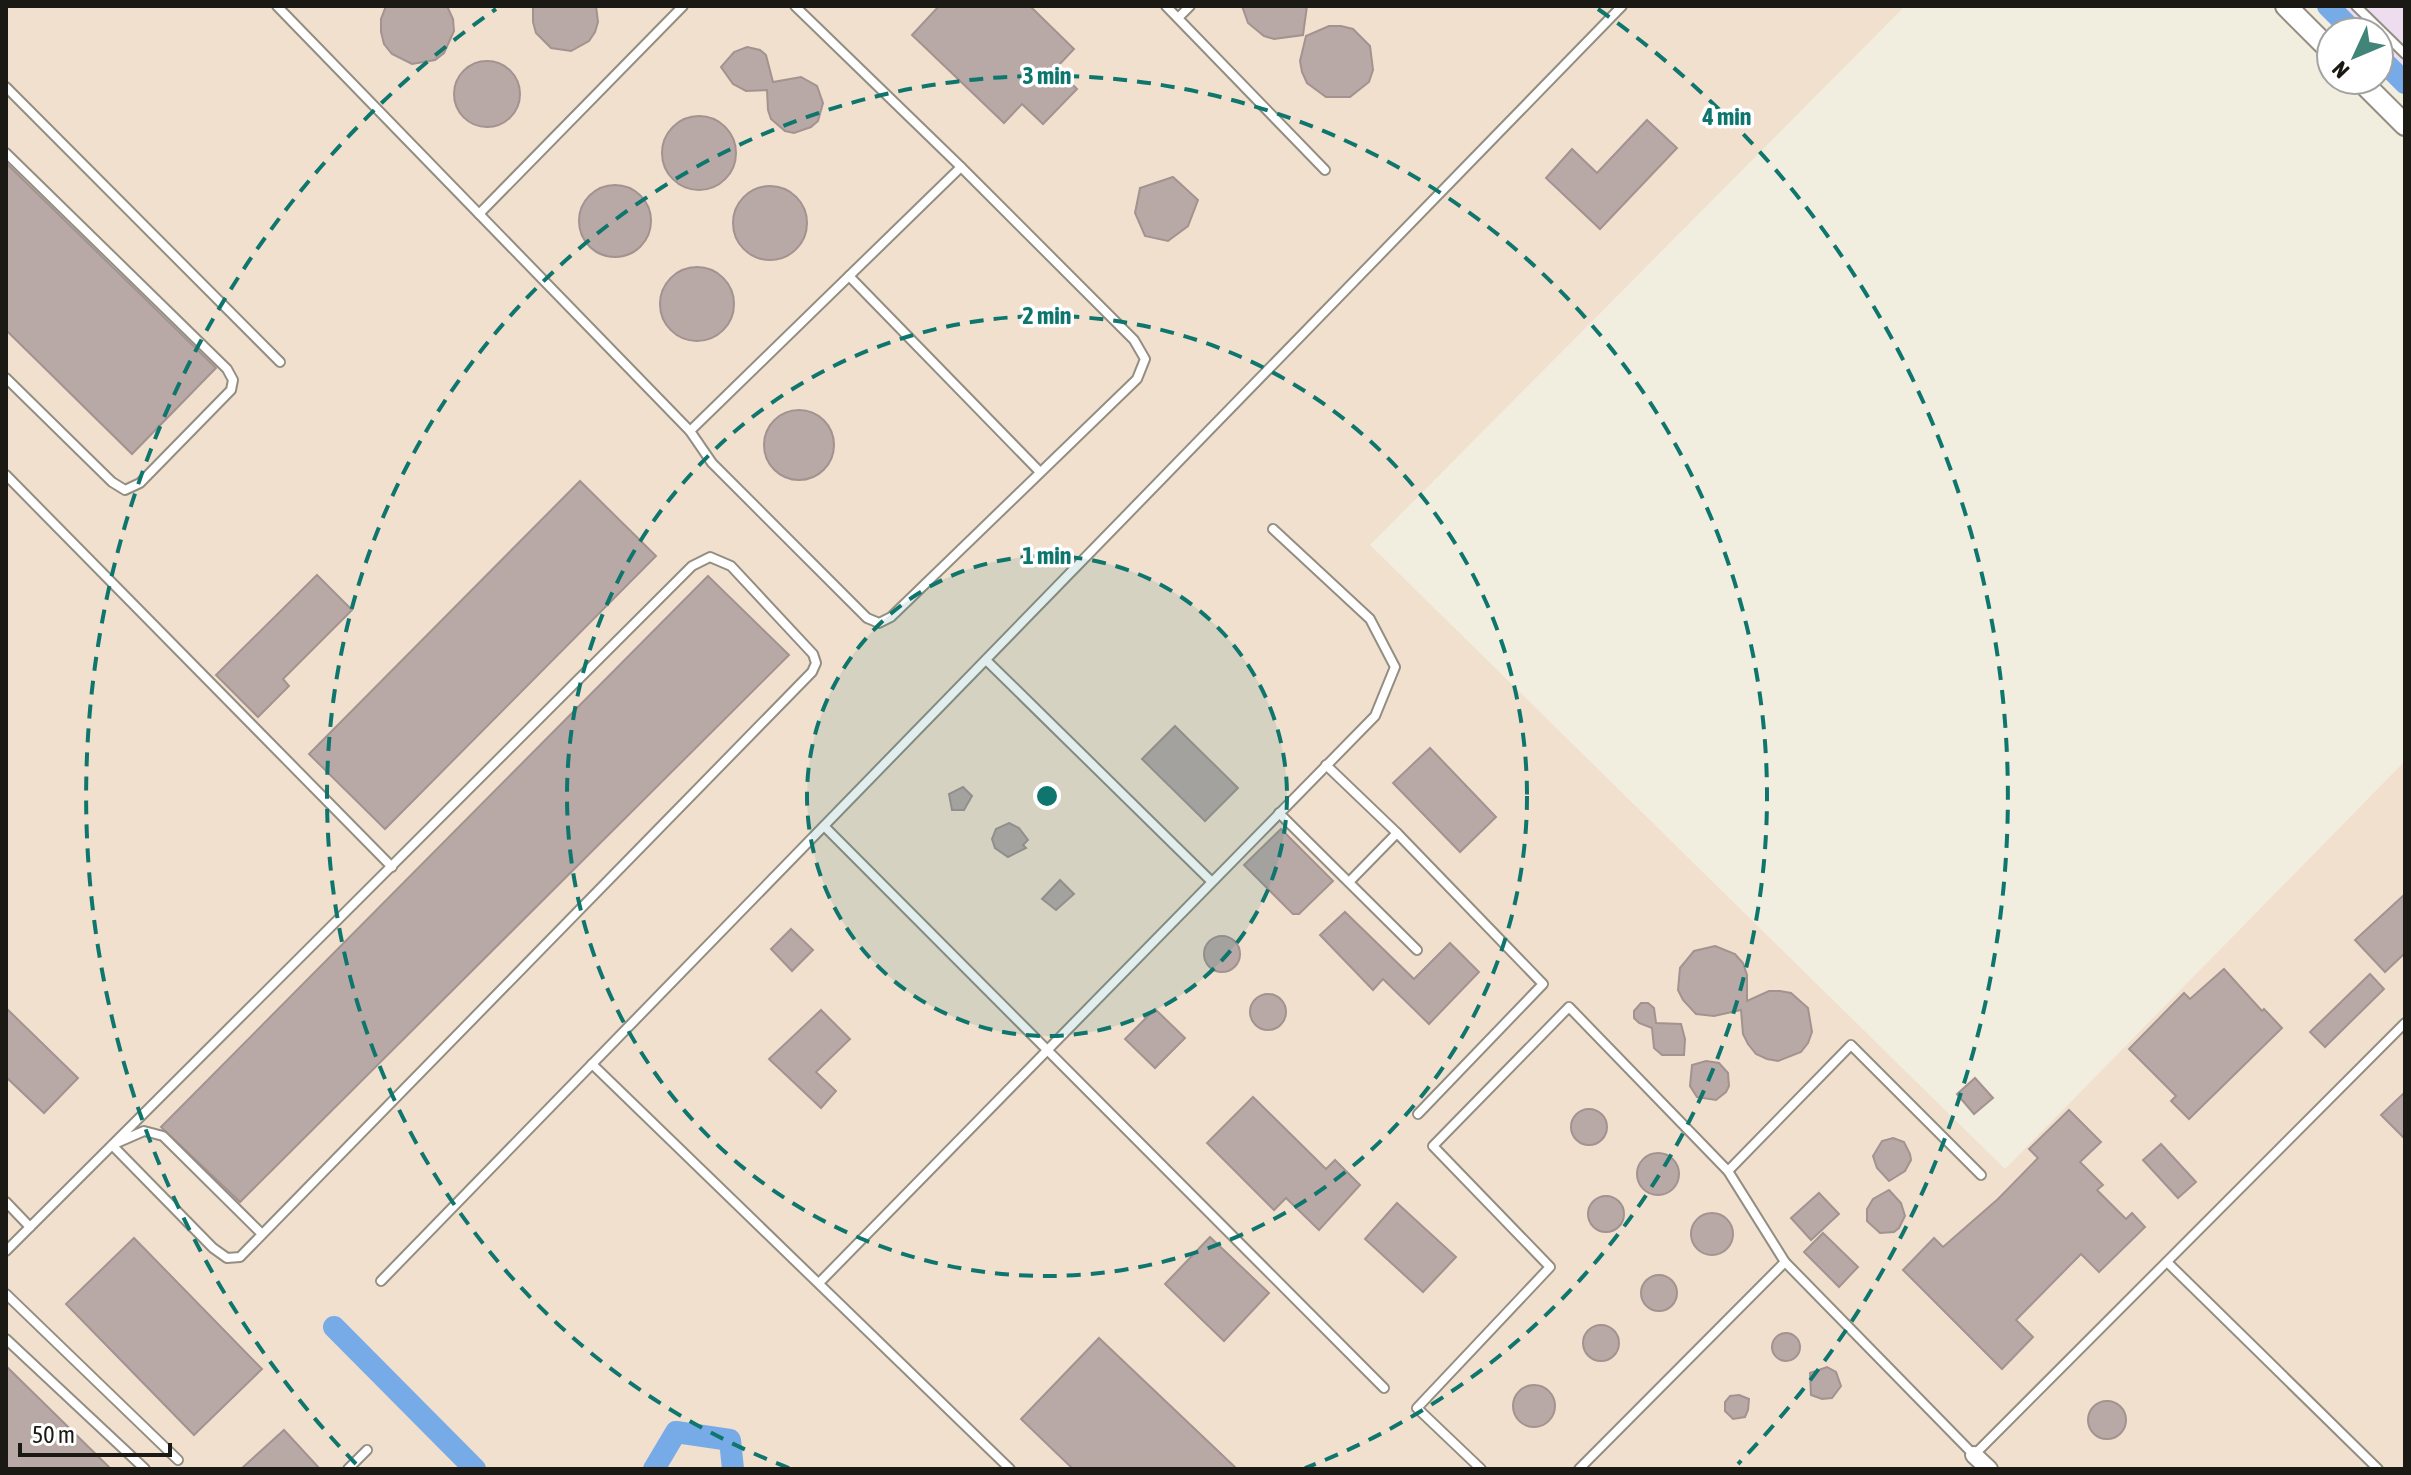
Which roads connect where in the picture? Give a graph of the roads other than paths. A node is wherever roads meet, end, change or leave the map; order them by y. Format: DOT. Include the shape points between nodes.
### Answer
graph roads {
  1 [pos="277,6"];
  2 [pos="683,6"];
  3 [pos="795,6"];
  4 [pos="1166,6"];
  5 [pos="1190,6"];
  6 [pos="1622,6"];
  7 [pos="2286,6"];
  8 [pos="2356,6"];
  9 [pos="1178,18"];
  10 [pos="2315,35"];
  11 [pos="2405,54"];
  12 [pos="6,87"];
  13 [pos="2376,96"];
  14 [pos="2405,125"];
  15 [pos="6,153"];
  16 [pos="961,167"];
  17 [pos="1325,170"];
  18 [pos="479,214"];
  19 [pos="849,276"];
  20 [pos="280,362"];
  21 [pos="6,378"];
  22 [pos="690,431"];
  23 [pos="1040,472"];
  24 [pos="6,475"];
  25 [pos="1273,529"];
  26 [pos="986,660"];
  27 [pos="1326,765"];
  28 [pos="1279,813"];
  29 [pos="824,826"];
  30 [pos="1397,833"];
  31 [pos="392,867"];
  32 [pos="1211,881"];
  33 [pos="1349,882"];
  34 [pos="1417,950"];
  35 [pos="2405,1023"];
  36 [pos="1047,1050"];
  37 [pos="592,1064"];
  38 [pos="1418,1114"];
  39 [pos="112,1145"];
  40 [pos="1728,1171"];
  41 [pos="1981,1175"];
  42 [pos="6,1202"];
  43 [pos="30,1227"];
  44 [pos="262,1234"];
  45 [pos="6,1251"];
  46 [pos="1785,1262"];
  47 [pos="2167,1262"];
  48 [pos="381,1281"];
  49 [pos="819,1283"];
  50 [pos="6,1294"];
  51 [pos="6,1339"];
  52 [pos="1384,1388"];
  53 [pos="367,1450"];
  54 [pos="1974,1455"];
  55 [pos="178,1460"];
  56 [pos="145,1469"];
  57 [pos="348,1469"];
  58 [pos="1010,1469"];
  59 [pos="1481,1469"];
  60 [pos="1579,1469"];
  61 [pos="1989,1469"];
  62 [pos="2378,1469"];
  1 -- 18 [label="lane"];
  2 -- 18 [label="lane"];
  3 -- 16 [label="lane"];
  4 -- 9 [label="lane"];
  5 -- 9 [label="lane"];
  6 -- 26 [label="lane"];
  7 -- 10 [label="street"];
  8 -- 11 [label="lane"];
  9 -- 17 [label="lane"];
  12 -- 20 [label="lane"];
  13 -- 14 [label="street"];
  15 -- 21 [label="lane" via="233,380 231,390 140,483 125,490"];
  16 -- 19 [label="lane"];
  16 -- 23 [label="lane" via="1134,340 1145,359 1137,379"];
  18 -- 22 [label="lane"];
  19 -- 22 [label="lane"];
  19 -- 23 [label="lane"];
  22 -- 23 [label="lane" via="712,463 867,618 879,623"];
  24 -- 31 [label="lane"];
  25 -- 27 [label="lane" via="1370,619 1395,667 1375,716"];
  26 -- 29 [label="lane"];
  26 -- 32 [label="lane"];
  27 -- 28 [label="lane"];
  27 -- 30 [label="lane"];
  28 -- 32 [label="lane"];
  28 -- 33 [label="lane"];
  29 -- 36 [label="lane"];
  29 -- 37 [label="lane"];
  30 -- 33 [label="lane"];
  30 -- 38 [label="lane" via="1543,984"];
  31 -- 39 [label="lane"];
  31 -- 44 [label="lane" via="692,566 710,557 731,566 813,654 812,672"];
  32 -- 36 [label="lane"];
  33 -- 34 [label="lane"];
  35 -- 47 [label="lane"];
  36 -- 49 [label="lane"];
  36 -- 52 [label="lane"];
  37 -- 48 [label="lane"];
  37 -- 49 [label="lane"];
  39 -- 43 [label="lane"];
  39 -- 44 [label="lane" via="144,1131 163,1136"];
  39 -- 44 [label="lane" via="227,1258 240,1257"];
  40 -- 41 [label="lane" via="1851,1045"];
  40 -- 46 [label="lane"];
  40 -- 59 [label="lane" via="1569,1007 1433,1146 1550,1267 1417,1408"];
  42 -- 43 [label="lane"];
  43 -- 45 [label="lane"];
  46 -- 54 [label="lane"];
  46 -- 60 [label="lane"];
  47 -- 54 [label="lane"];
  47 -- 62 [label="lane"];
  49 -- 58 [label="lane"];
  50 -- 55 [label="lane"];
  51 -- 56 [label="lane"];
  53 -- 57 [label="lane"];
  54 -- 61 [label="street"];
}
